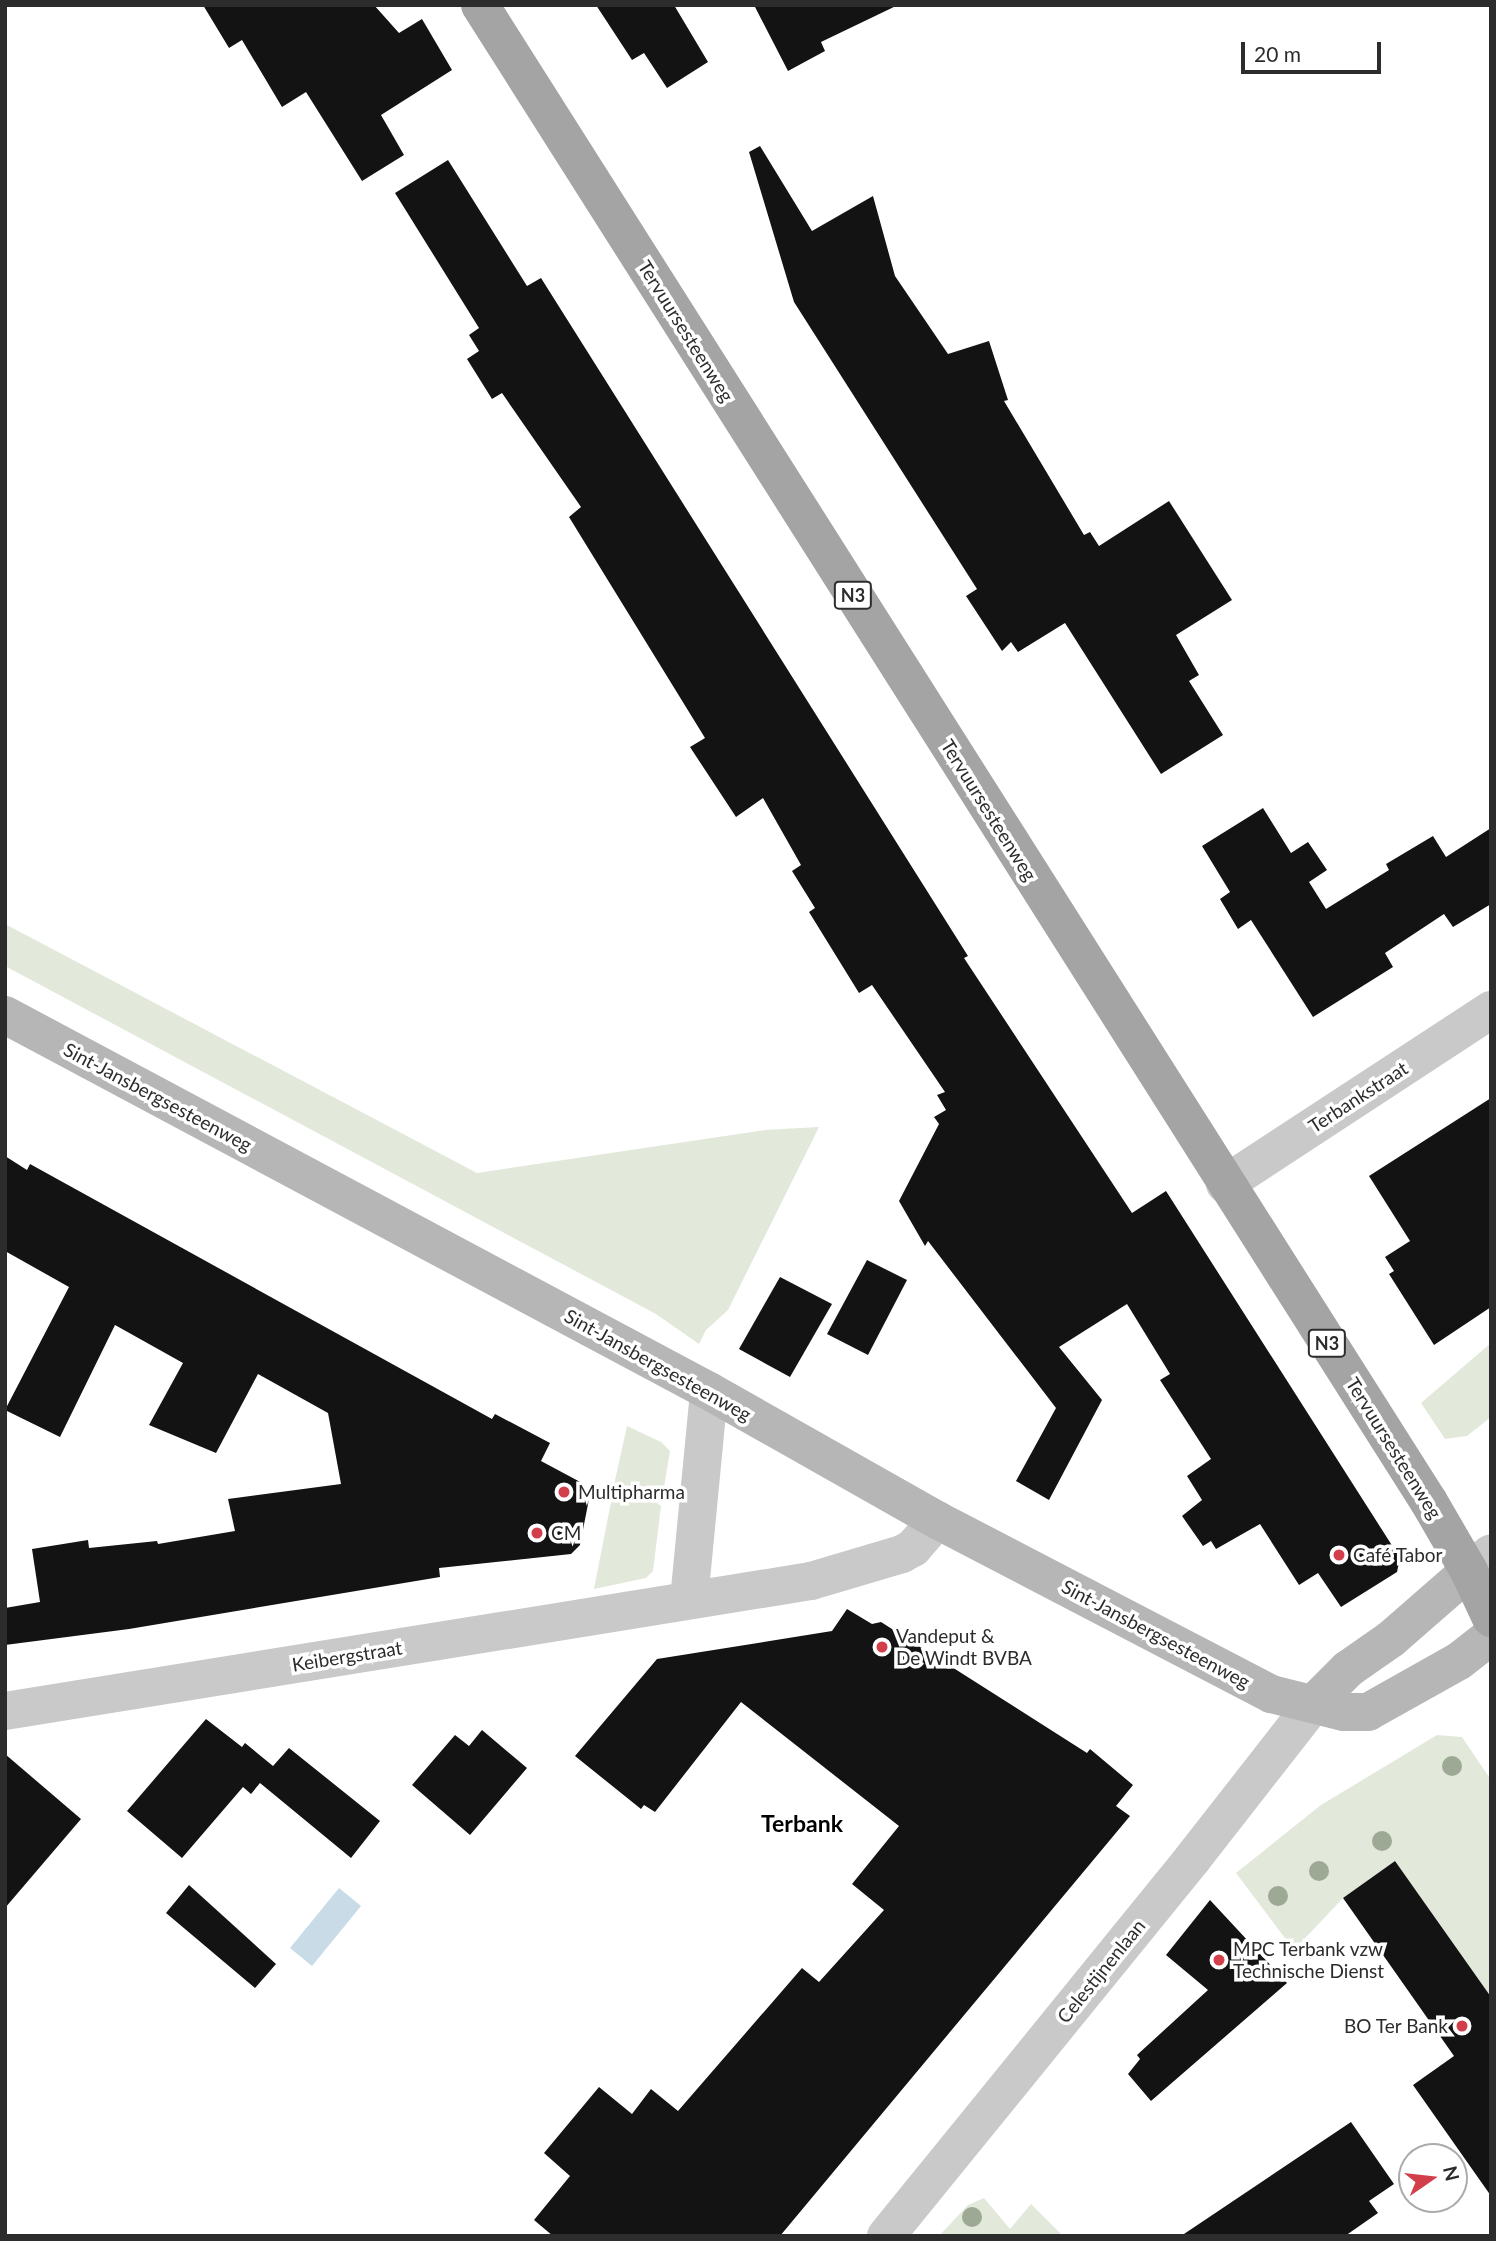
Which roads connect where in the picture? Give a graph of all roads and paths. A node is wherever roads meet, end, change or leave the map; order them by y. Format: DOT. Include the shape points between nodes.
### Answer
graph roads {
  1 [pos="480,5"];
  2 [pos="1491,1010"];
  3 [pos="5,1015"];
  4 [pos="1225,1184"];
  5 [pos="709,1391"];
  6 [pos="937,1520"];
  7 [pos="1480,1562"];
  8 [pos="690,1600"];
  9 [pos="1491,1618"];
  10 [pos="1491,1636"];
  11 [pos="1314,1703"];
  12 [pos="5,1711"];
  13 [pos="886,2236"];
  1 -- 4 [label="main road, Tervuursesteenweg / N3"];
  2 -- 4 [label="street, Terbankstraat"];
  3 -- 5 [label="main road, Sint-Jansbergsesteenweg"];
  4 -- 7 [label="main road, Tervuursesteenweg / N3" via="1429,1502"];
  5 -- 6 [label="main road, Sint-Jansbergsesteenweg"];
  5 -- 8 [label="street"];
  6 -- 8 [label="street, Keibergstraat" via="902,1554 811,1581"];
  6 -- 11 [label="main road, Sint-Jansbergsesteenweg" via="1270,1694"];
  7 -- 9 [label="main road, Tervuursesteenweg / N3"];
  7 -- 11 [label="main road" via="1391,1639 1348,1669"];
  8 -- 12 [label="street, Keibergstraat"];
  10 -- 11 [label="main road, Sint-Jansbergsesteenweg" via="1459,1661 1368,1712 1343,1712"];
  11 -- 13 [label="street, Celestijnenlaan"];
}
